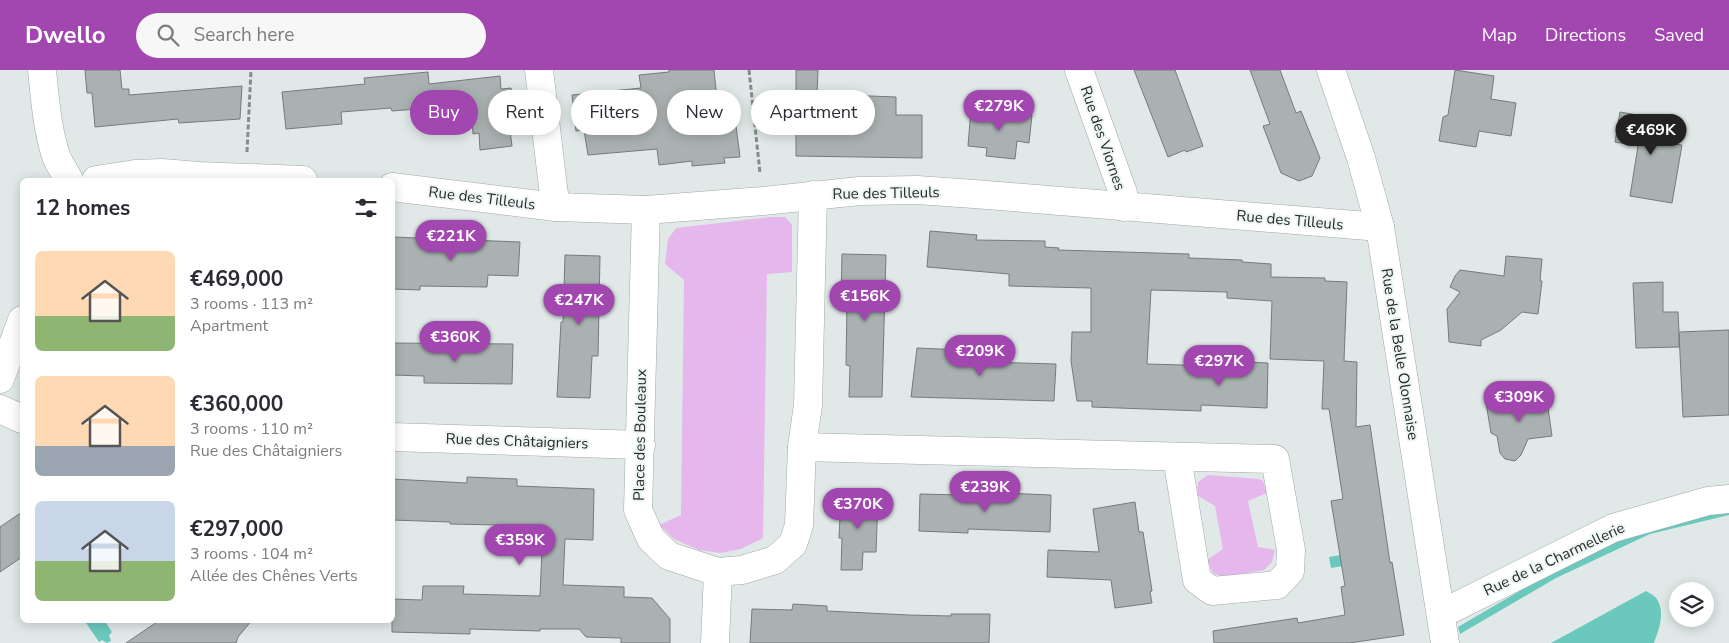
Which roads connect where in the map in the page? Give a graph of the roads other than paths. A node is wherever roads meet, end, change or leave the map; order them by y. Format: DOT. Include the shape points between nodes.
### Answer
graph roads {
  1 [pos="42,70"];
  2 [pos="539,70"];
  3 [pos="1079,70"];
  4 [pos="1331,70"];
  5 [pos="68,178"];
  6 [pos="109,178"];
  7 [pos="247,178"];
  8 [pos="395,187"];
  9 [pos="814,196"];
  10 [pos="556,207"];
  11 [pos="1124,207"];
  12 [pos="646,210"];
  13 [pos="1380,227"];
  14 [pos="20,325"];
  15 [pos="0,379"];
  16 [pos="0,409"];
  17 [pos="20,418"];
  18 [pos="395,436"];
  19 [pos="641,445"];
  20 [pos="802,447"];
  21 [pos="1177,457"];
  22 [pos="1729,499"];
  23 [pos="718,572"];
  24 [pos="1441,614"];
  25 [pos="715,643"];
  26 [pos="1445,643"];
  1 -- 5 [label="street" via="51,138"];
  2 -- 10 [label="street"];
  3 -- 11 [label="street, Rue des Viornes" via="1123,193"];
  4 -- 13 [label="street, Rue de la Belle Olonnaise"];
  6 -- 7 [label="street" via="162,173"];
  8 -- 10 [label="street, Rue des Tilleuls"];
  9 -- 11 [label="street, Rue des Tilleuls" via="917,190"];
  9 -- 12 [label="street, Rue des Tilleuls"];
  9 -- 20 [label="street, Place des Bouleaux" via="808,405"];
  10 -- 12 [label="street, Rue des Tilleuls"];
  11 -- 13 [label="street, Rue des Tilleuls"];
  12 -- 19 [label="street, Place des Bouleaux"];
  13 -- 24 [label="street, Rue de la Belle Olonnaise"];
  14 -- 15 [label="street"];
  16 -- 17 [label="street"];
  18 -- 19 [label="street, Rue des Châtaigniers"];
  19 -- 23 [label="street, Place des Bouleaux" via="638,510 651,539 669,556"];
  20 -- 21 [label="street"];
  20 -- 23 [label="street, Place des Bouleaux" via="799,524 793,544 775,560 742,570"];
  21 -- 21 [label="street" via="1275,459 1291,550 1290,571 1277,585 1212,591 1197,580"];
  22 -- 24 [label="street, Rue de la Charmellerie" via="1708,501 1613,528"];
  23 -- 25 [label="street"];
  24 -- 26 [label="street, Rue de la Belle Olonnaise"];
}
